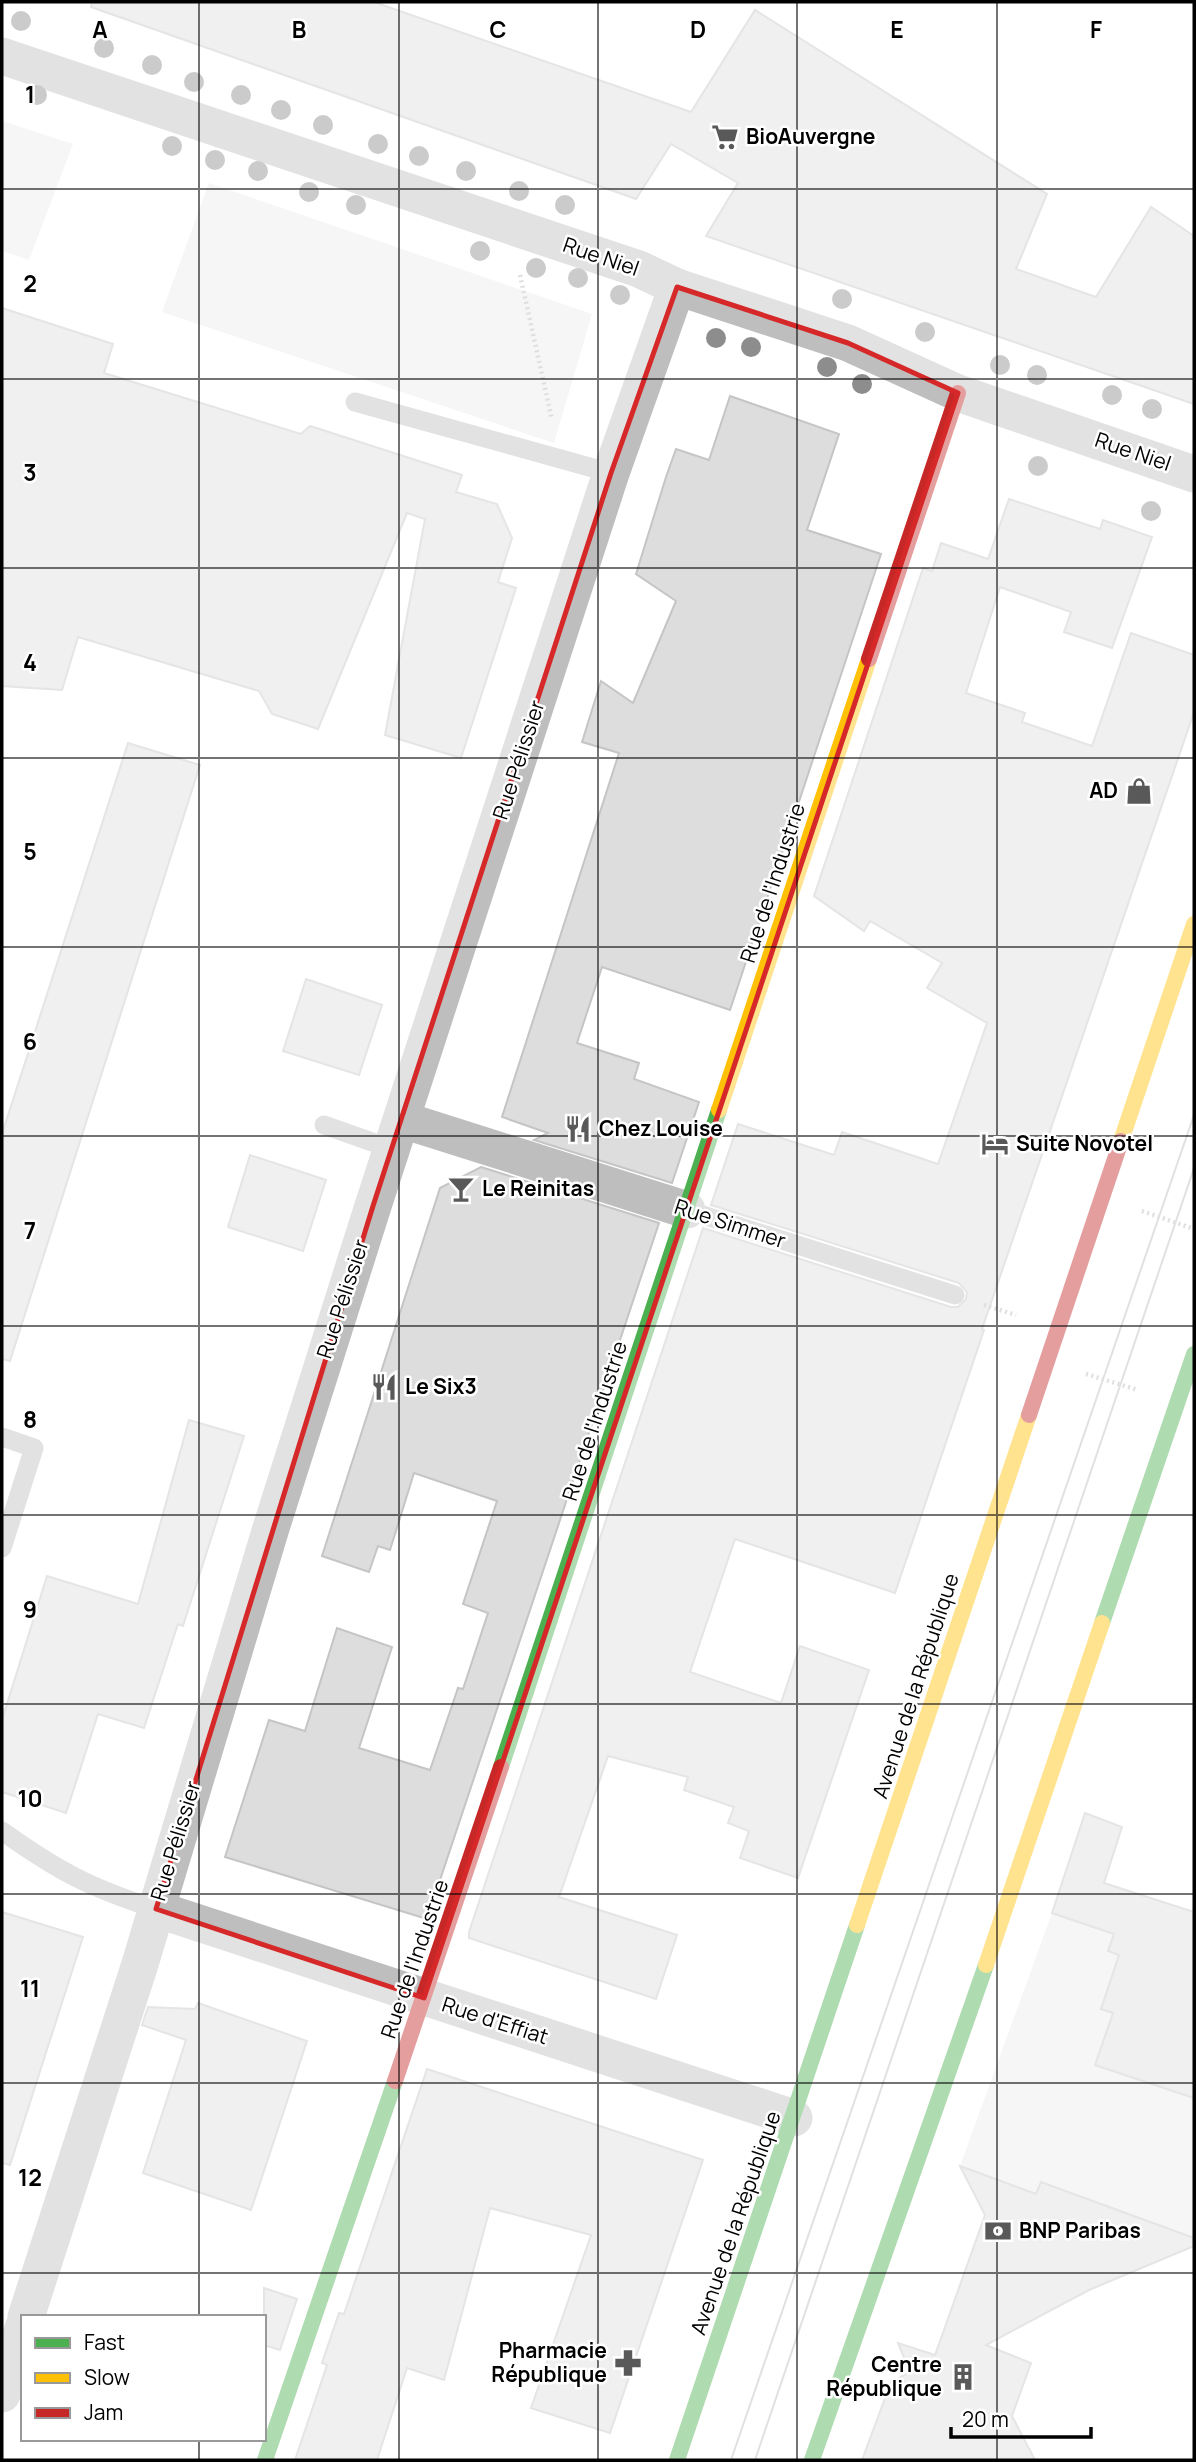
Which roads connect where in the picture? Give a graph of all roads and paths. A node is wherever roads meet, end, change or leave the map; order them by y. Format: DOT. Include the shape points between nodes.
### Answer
graph roads {
  1 [pos="2,56"];
  2 [pos="509,226"];
  3 [pos="677,288"];
  4 [pos="958,393"];
  5 [pos="355,402"];
  6 [pos="561,458"];
  7 [pos="611,473"];
  8 [pos="1194,474"];
  9 [pos="1194,925"];
  10 [pos="324,1125"];
  11 [pos="398,1134"];
  12 [pos="1102,1197"];
  13 [pos="687,1210"];
  14 [pos="1194,1229"];
  15 [pos="955,1295"];
  16 [pos="1057,1327"];
  17 [pos="1194,1353"];
  18 [pos="1046,1363"];
  19 [pos="1186,1399"];
  20 [pos="2,1437"];
  21 [pos="2,1548"];
  22 [pos="2,1831"];
  23 [pos="156,1909"];
  24 [pos="424,1998"];
  25 [pos="794,2118"];
  26 [pos="27,2315"];
  27 [pos="21,2334"];
  28 [pos="2,2394"];
  29 [pos="265,2460"];
  30 [pos="677,2460"];
  31 [pos="812,2460"];
  1 -- 2 [label="street, Rue Niel"];
  2 -- 3 [label="street, Rue Niel" via="639,269"];
  2 -- 6 [label="path"];
  3 -- 4 [label="street, Rue Niel" via="848,343"];
  3 -- 7 [label="street, Rue Pélissier"];
  4 -- 8 [label="street, Rue Niel"];
  4 -- 13 [label="main road, Rue de l'Industrie"];
  5 -- 6 [label="lane"];
  6 -- 7 [label="lane"];
  7 -- 11 [label="street, Rue Pélissier"];
  9 -- 12 [label="main road, Avenue de la République"];
  10 -- 11 [label="lane"];
  11 -- 13 [label="street, Rue Simmer"];
  11 -- 23 [label="street, Rue Pélissier" via="275,1515"];
  12 -- 14 [label="path"];
  12 -- 16 [label="main road, Avenue de la République"];
  13 -- 15 [label="lane, Rue Simmer"];
  13 -- 24 [label="main road, Rue de l'Industrie"];
  15 -- 16 [label="path"];
  16 -- 18 [label="main road, Avenue de la République"];
  17 -- 19 [label="main road"];
  18 -- 19 [label="path"];
  18 -- 25 [label="main road, Avenue de la République"];
  19 -- 31 [label="main road"];
  20 -- 21 [label="lane" via="34,1448"];
  22 -- 23 [label="lane" via="96,1890"];
  23 -- 24 [label="street, Rue d'Effiat"];
  23 -- 26 [label="street, Rue Pélissier"];
  24 -- 25 [label="street, Rue d'Effiat"];
  24 -- 29 [label="main road, Rue de l'Industrie"];
  25 -- 30 [label="main road, Avenue de la République"];
  27 -- 28 [label="street"];
}
